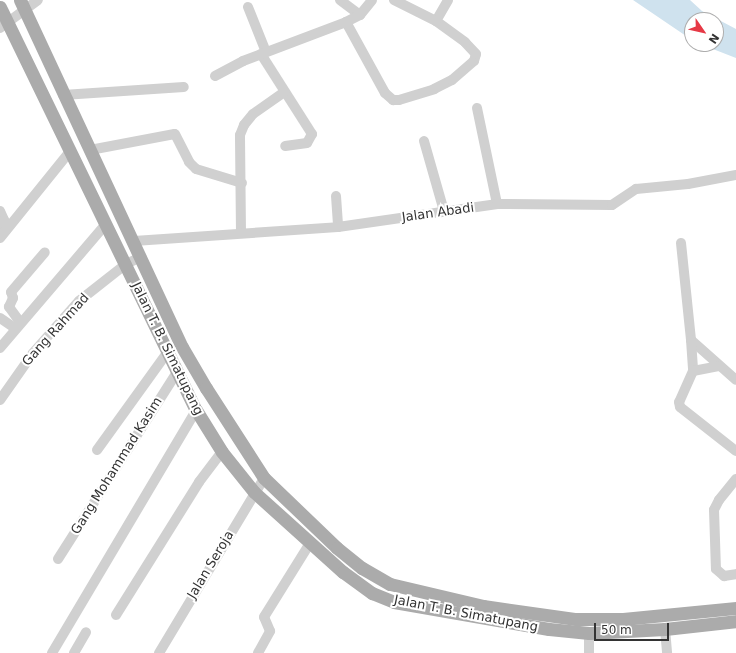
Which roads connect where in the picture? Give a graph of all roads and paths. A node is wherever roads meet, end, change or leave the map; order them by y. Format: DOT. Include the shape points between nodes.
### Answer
graph roads {
  1 [pos="38,0"];
  2 [pos="340,0"];
  3 [pos="372,0"];
  4 [pos="394,0"];
  5 [pos="448,0"];
  6 [pos="22,5"];
  7 [pos="0,7"];
  8 [pos="248,7"];
  9 [pos="360,14"];
  10 [pos="436,21"];
  11 [pos="346,22"];
  12 [pos="4,25"];
  13 [pos="264,53"];
  14 [pos="215,76"];
  15 [pos="184,87"];
  16 [pos="284,92"];
  17 [pos="63,96"];
  18 [pos="477,108"];
  19 [pos="424,141"];
  20 [pos="285,146"];
  21 [pos="71,150"];
  22 [pos="90,150"];
  23 [pos="736,174"];
  24 [pos="242,184"];
  25 [pos="336,196"];
  26 [pos="497,204"];
  27 [pos="0,211"];
  28 [pos="444,211"];
  29 [pos="105,225"];
  30 [pos="1,227"];
  31 [pos="338,227"];
  32 [pos="241,233"];
  33 [pos="0,238"];
  34 [pos="134,241"];
  35 [pos="681,243"];
  36 [pos="45,252"];
  37 [pos="141,257"];
  38 [pos="126,264"];
  39 [pos="0,318"];
  40 [pos="18,325"];
  41 [pos="691,340"];
  42 [pos="0,348"];
  43 [pos="167,353"];
  44 [pos="719,366"];
  45 [pos="693,371"];
  46 [pos="176,374"];
  47 [pos="736,380"];
  48 [pos="0,400"];
  49 [pos="196,410"];
  50 [pos="97,450"];
  51 [pos="736,451"];
  52 [pos="222,452"];
  53 [pos="264,478"];
  54 [pos="736,479"];
  55 [pos="254,492"];
  56 [pos="310,543"];
  57 [pos="58,559"];
  58 [pos="736,574"];
  59 [pos="736,608"];
  60 [pos="482,612"];
  61 [pos="116,615"];
  62 [pos="736,621"];
  63 [pos="666,629"];
  64 [pos="86,632"];
  65 [pos="590,633"];
  66 [pos="52,653"];
  67 [pos="74,653"];
  68 [pos="159,653"];
  69 [pos="258,653"];
  70 [pos="589,653"];
  71 [pos="667,653"];
  1 -- 6 [label="street"];
  2 -- 9 [label="street"];
  3 -- 9 [label="street"];
  4 -- 10 [label="street"];
  5 -- 10 [label="street"];
  6 -- 12 [label="street"];
  6 -- 17 [label="main road, Jalan T. B. Simatupang"];
  7 -- 12 [label="main road, Jalan T. B. Simatupang"];
  8 -- 13 [label="street"];
  9 -- 11 [label="street"];
  10 -- 11 [label="street" via="473,50 476,54 474,61 452,80 399,100 389,98 385,93"];
  11 -- 13 [label="street"];
  12 -- 21 [label="main road, Jalan T. B. Simatupang"];
  13 -- 14 [label="street"];
  13 -- 16 [label="street"];
  15 -- 17 [label="street"];
  16 -- 20 [label="street" via="312,134 307,143"];
  16 -- 24 [label="street" via="253,114 244,125 239,144"];
  17 -- 22 [label="main road, Jalan T. B. Simatupang"];
  18 -- 26 [label="street"];
  19 -- 28 [label="street"];
  21 -- 29 [label="main road, Jalan T. B. Simatupang"];
  21 -- 33 [label="street"];
  22 -- 24 [label="street" via="175,134 189,162 196,169"];
  22 -- 34 [label="main road, Jalan T. B. Simatupang"];
  23 -- 26 [label="street, Jalan Abadi" via="688,184 636,189 612,205"];
  24 -- 32 [label="street"];
  25 -- 31 [label="street"];
  26 -- 28 [label="street, Jalan Abadi"];
  27 -- 30 [label="street" via="4,220"];
  28 -- 31 [label="street, Jalan Abadi"];
  29 -- 38 [label="main road, Jalan T. B. Simatupang"];
  29 -- 40 [label="street"];
  31 -- 32 [label="street, Jalan Abadi"];
  32 -- 34 [label="street, Jalan Abadi"];
  34 -- 37 [label="main road, Jalan T. B. Simatupang"];
  35 -- 41 [label="street"];
  36 -- 40 [label="street" via="11,292 13,298 9,307"];
  37 -- 38 [label="street, Gang Rahmad"];
  37 -- 53 [label="main road, Jalan T. B. Simatupang" via="182,347"];
  38 -- 43 [label="main road, Jalan T. B. Simatupang"];
  38 -- 48 [label="street, Gang Rahmad" via="72,308 33,353"];
  39 -- 40 [label="street"];
  40 -- 42 [label="street"];
  41 -- 44 [label="street"];
  41 -- 45 [label="street"];
  43 -- 46 [label="main road, Jalan T. B. Simatupang"];
  43 -- 50 [label="street"];
  44 -- 45 [label="street"];
  44 -- 47 [label="street"];
  45 -- 51 [label="street" via="679,402 680,406"];
  46 -- 49 [label="main road, Jalan T. B. Simatupang"];
  46 -- 57 [label="street, Gang Mohammad Kasim"];
  49 -- 52 [label="main road, Jalan T. B. Simatupang"];
  49 -- 66 [label="street"];
  52 -- 55 [label="main road, Jalan T. B. Simatupang"];
  52 -- 61 [label="street" via="199,482"];
  53 -- 55 [label="street, Jalan Seroja"];
  53 -- 60 [label="main road, Jalan T. B. Simatupang" via="362,568 390,584"];
  54 -- 58 [label="street" via="714,510 716,569 724,576"];
  55 -- 56 [label="main road, Jalan T. B. Simatupang"];
  55 -- 68 [label="street, Jalan Seroja"];
  56 -- 60 [label="main road, Jalan T. B. Simatupang" via="372,593 394,602"];
  56 -- 69 [label="street" via="264,617 270,631"];
  59 -- 60 [label="main road, Jalan T. B. Simatupang" via="623,619 576,619"];
  60 -- 65 [label="main road, Jalan T. B. Simatupang"];
  62 -- 63 [label="main road, Jalan T. B. Simatupang"];
  63 -- 65 [label="main road, Jalan T. B. Simatupang"];
  63 -- 71 [label="street"];
  64 -- 67 [label="street"];
  65 -- 70 [label="street"];
}
